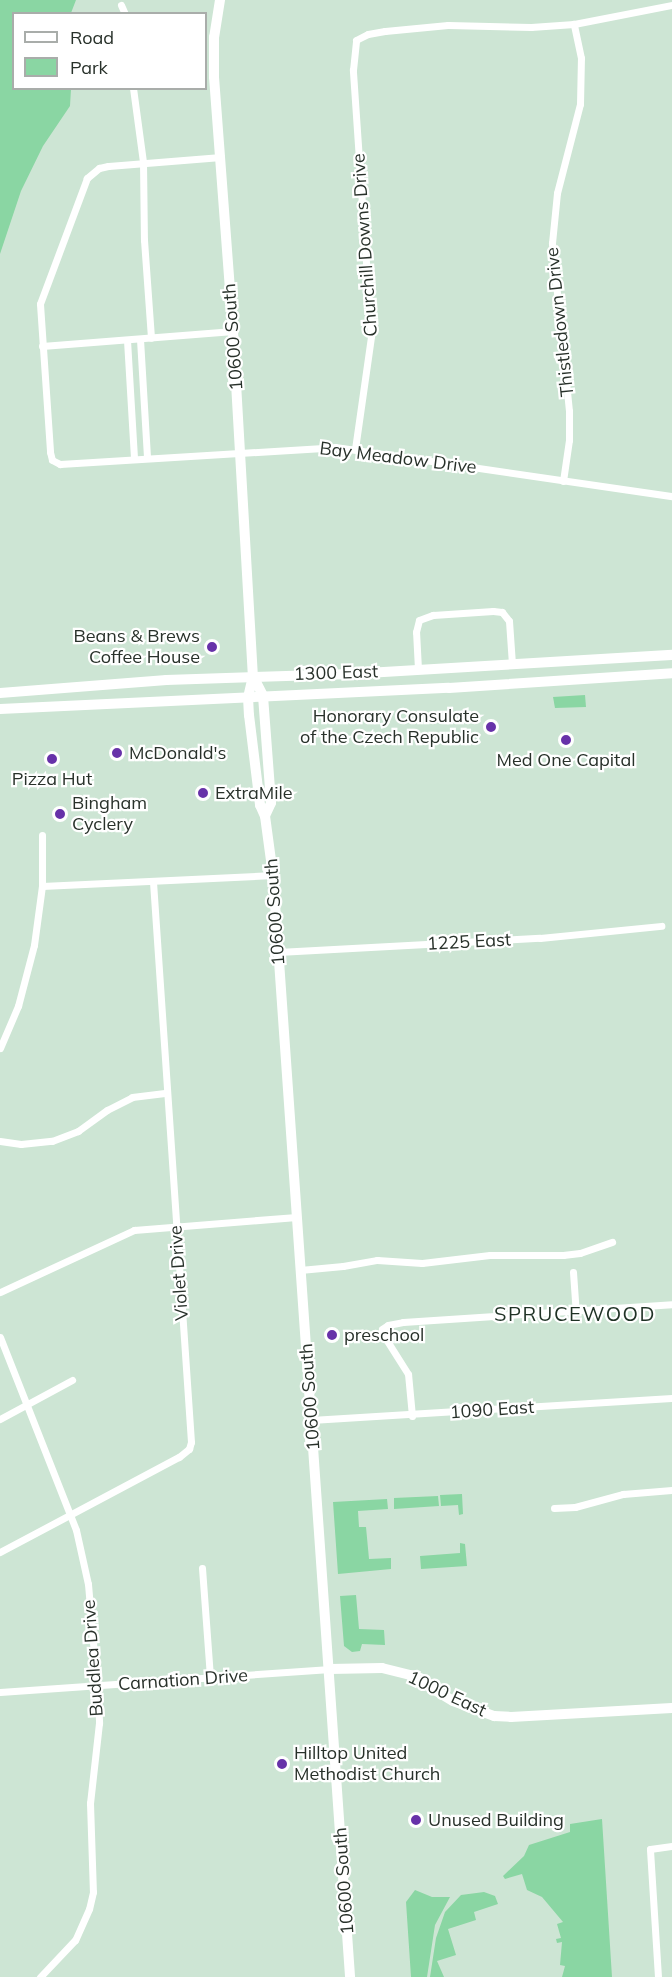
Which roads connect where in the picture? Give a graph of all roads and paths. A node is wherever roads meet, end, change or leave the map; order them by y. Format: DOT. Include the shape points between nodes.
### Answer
graph roads {
  1 [pos="220,0"];
  2 [pos="121,4"];
  3 [pos="672,5"];
  4 [pos="124,12"];
  5 [pos="574,24"];
  6 [pos="133,90"];
  7 [pos="221,157"];
  8 [pos="143,162"];
  9 [pos="233,331"];
  10 [pos="152,338"];
  11 [pos="140,339"];
  12 [pos="127,340"];
  13 [pos="42,346"];
  14 [pos="355,449"];
  15 [pos="240,451"];
  16 [pos="147,458"];
  17 [pos="134,459"];
  18 [pos="563,481"];
  19 [pos="672,496"];
  20 [pos="672,655"];
  21 [pos="512,664"];
  22 [pos="418,669"];
  23 [pos="672,673"];
  24 [pos="253,675"];
  25 [pos="0,693"];
  26 [pos="263,696"];
  27 [pos="248,697"];
  28 [pos="0,708"];
  29 [pos="265,816"];
  30 [pos="42,835"];
  31 [pos="273,875"];
  32 [pos="153,882"];
  33 [pos="42,886"];
  34 [pos="661,926"];
  35 [pos="278,952"];
  36 [pos="0,1048"];
  37 [pos="167,1094"];
  38 [pos="0,1141"];
  39 [pos="296,1216"];
  40 [pos="176,1225"];
  41 [pos="612,1242"];
  42 [pos="300,1270"];
  43 [pos="573,1272"];
  44 [pos="0,1292"];
  45 [pos="672,1304"];
  46 [pos="576,1311"];
  47 [pos="0,1337"];
  48 [pos="72,1380"];
  49 [pos="672,1398"];
  50 [pos="27,1404"];
  51 [pos="412,1416"];
  52 [pos="0,1419"];
  53 [pos="311,1420"];
  54 [pos="672,1491"];
  55 [pos="554,1508"];
  56 [pos="72,1514"];
  57 [pos="0,1552"];
  58 [pos="202,1568"];
  59 [pos="330,1669"];
  60 [pos="210,1677"];
  61 [pos="97,1686"];
  62 [pos="0,1692"];
  63 [pos="672,1708"];
  64 [pos="672,1846"];
  65 [pos="40,1977"];
  66 [pos="350,1977"];
  67 [pos="658,1977"];
  1 -- 7 [label="main road, 10600 South" via="214,58"];
  2 -- 4 [label="street"];
  3 -- 5 [label="street"];
  5 -- 14 [label="street, Churchill Downs Drive" via="448,25 385,31 356,40 353,70 371,336"];
  5 -- 18 [label="street, Thistledown Drive" via="582,70 580,104 557,193 552,243 569,411"];
  6 -- 8 [label="street"];
  7 -- 8 [label="street"];
  7 -- 9 [label="main road, 10600 South"];
  8 -- 10 [label="street"];
  8 -- 13 [label="street" via="99,168 87,178 40,303"];
  9 -- 10 [label="street"];
  9 -- 15 [label="main road, 10600 South"];
  10 -- 11 [label="street"];
  11 -- 12 [label="street"];
  11 -- 16 [label="street"];
  12 -- 13 [label="street"];
  12 -- 17 [label="street"];
  13 -- 17 [label="street, Bay Meadow Drive" via="52,460 60,464"];
  14 -- 15 [label="street, Bay Meadow Drive" via="316,446"];
  14 -- 18 [label="street, Bay Meadow Drive"];
  15 -- 16 [label="street, Bay Meadow Drive"];
  15 -- 24 [label="main road, 10600 South"];
  16 -- 17 [label="street, Bay Meadow Drive"];
  18 -- 19 [label="street, Bay Meadow Drive"];
  20 -- 21 [label="main road, 1300 East"];
  21 -- 22 [label="main road, 1300 East"];
  21 -- 22 [label="street" via="510,625 502,612 433,615 419,620"];
  22 -- 24 [label="main road, 1300 East"];
  23 -- 26 [label="main road, 1300 East"];
  24 -- 25 [label="main road, 1300 East"];
  24 -- 26 [label="main road, 10600 South"];
  24 -- 27 [label="main road, 10600 South"];
  26 -- 27 [label="main road, 1300 East"];
  26 -- 29 [label="main road, 10600 South" via="271,803"];
  27 -- 28 [label="main road, 1300 East"];
  27 -- 29 [label="main road, 10600 South" via="260,805"];
  29 -- 31 [label="main road, 10600 South"];
  30 -- 33 [label="street"];
  31 -- 32 [label="street"];
  31 -- 35 [label="main road, 10600 South"];
  32 -- 33 [label="street"];
  32 -- 37 [label="street, Violet Drive"];
  33 -- 36 [label="street" via="27,979"];
  34 -- 35 [label="street, 1225 East" via="540,938"];
  35 -- 39 [label="main road, 10600 South"];
  37 -- 38 [label="street" via="132,1097 78,1131 52,1141"];
  37 -- 40 [label="street, Violet Drive"];
  39 -- 40 [label="street"];
  39 -- 42 [label="main road, 10600 South"];
  40 -- 44 [label="street" via="121,1234"];
  40 -- 56 [label="street, Violet Drive" via="189,1449"];
  41 -- 42 [label="street" via="562,1255 490,1255 422,1263 377,1260"];
  42 -- 53 [label="main road, 10600 South"];
  43 -- 46 [label="street"];
  45 -- 46 [label="street"];
  46 -- 51 [label="street" via="403,1322 382,1329 408,1374"];
  47 -- 50 [label="street, Buddlea Drive"];
  48 -- 50 [label="street"];
  49 -- 51 [label="street, 1090 East"];
  50 -- 52 [label="street"];
  50 -- 56 [label="street, Buddlea Drive"];
  51 -- 53 [label="street, 1090 East"];
  53 -- 59 [label="main road, 10600 South"];
  54 -- 55 [label="street" via="623,1494 575,1507"];
  56 -- 57 [label="street, Violet Drive"];
  56 -- 61 [label="street, Buddlea Drive" via="88,1584"];
  58 -- 60 [label="street"];
  59 -- 60 [label="street, Carnation Drive"];
  59 -- 63 [label="main road, 1000 East" via="382,1668 410,1675 453,1701 494,1716"];
  59 -- 66 [label="main road, 10600 South"];
  60 -- 61 [label="street, Carnation Drive"];
  61 -- 62 [label="street, Carnation Drive"];
  61 -- 65 [label="street, Buddlea Drive" via="99,1723 90,1803 93,1892 75,1940"];
  64 -- 67 [label="street" via="650,1849"];
}
